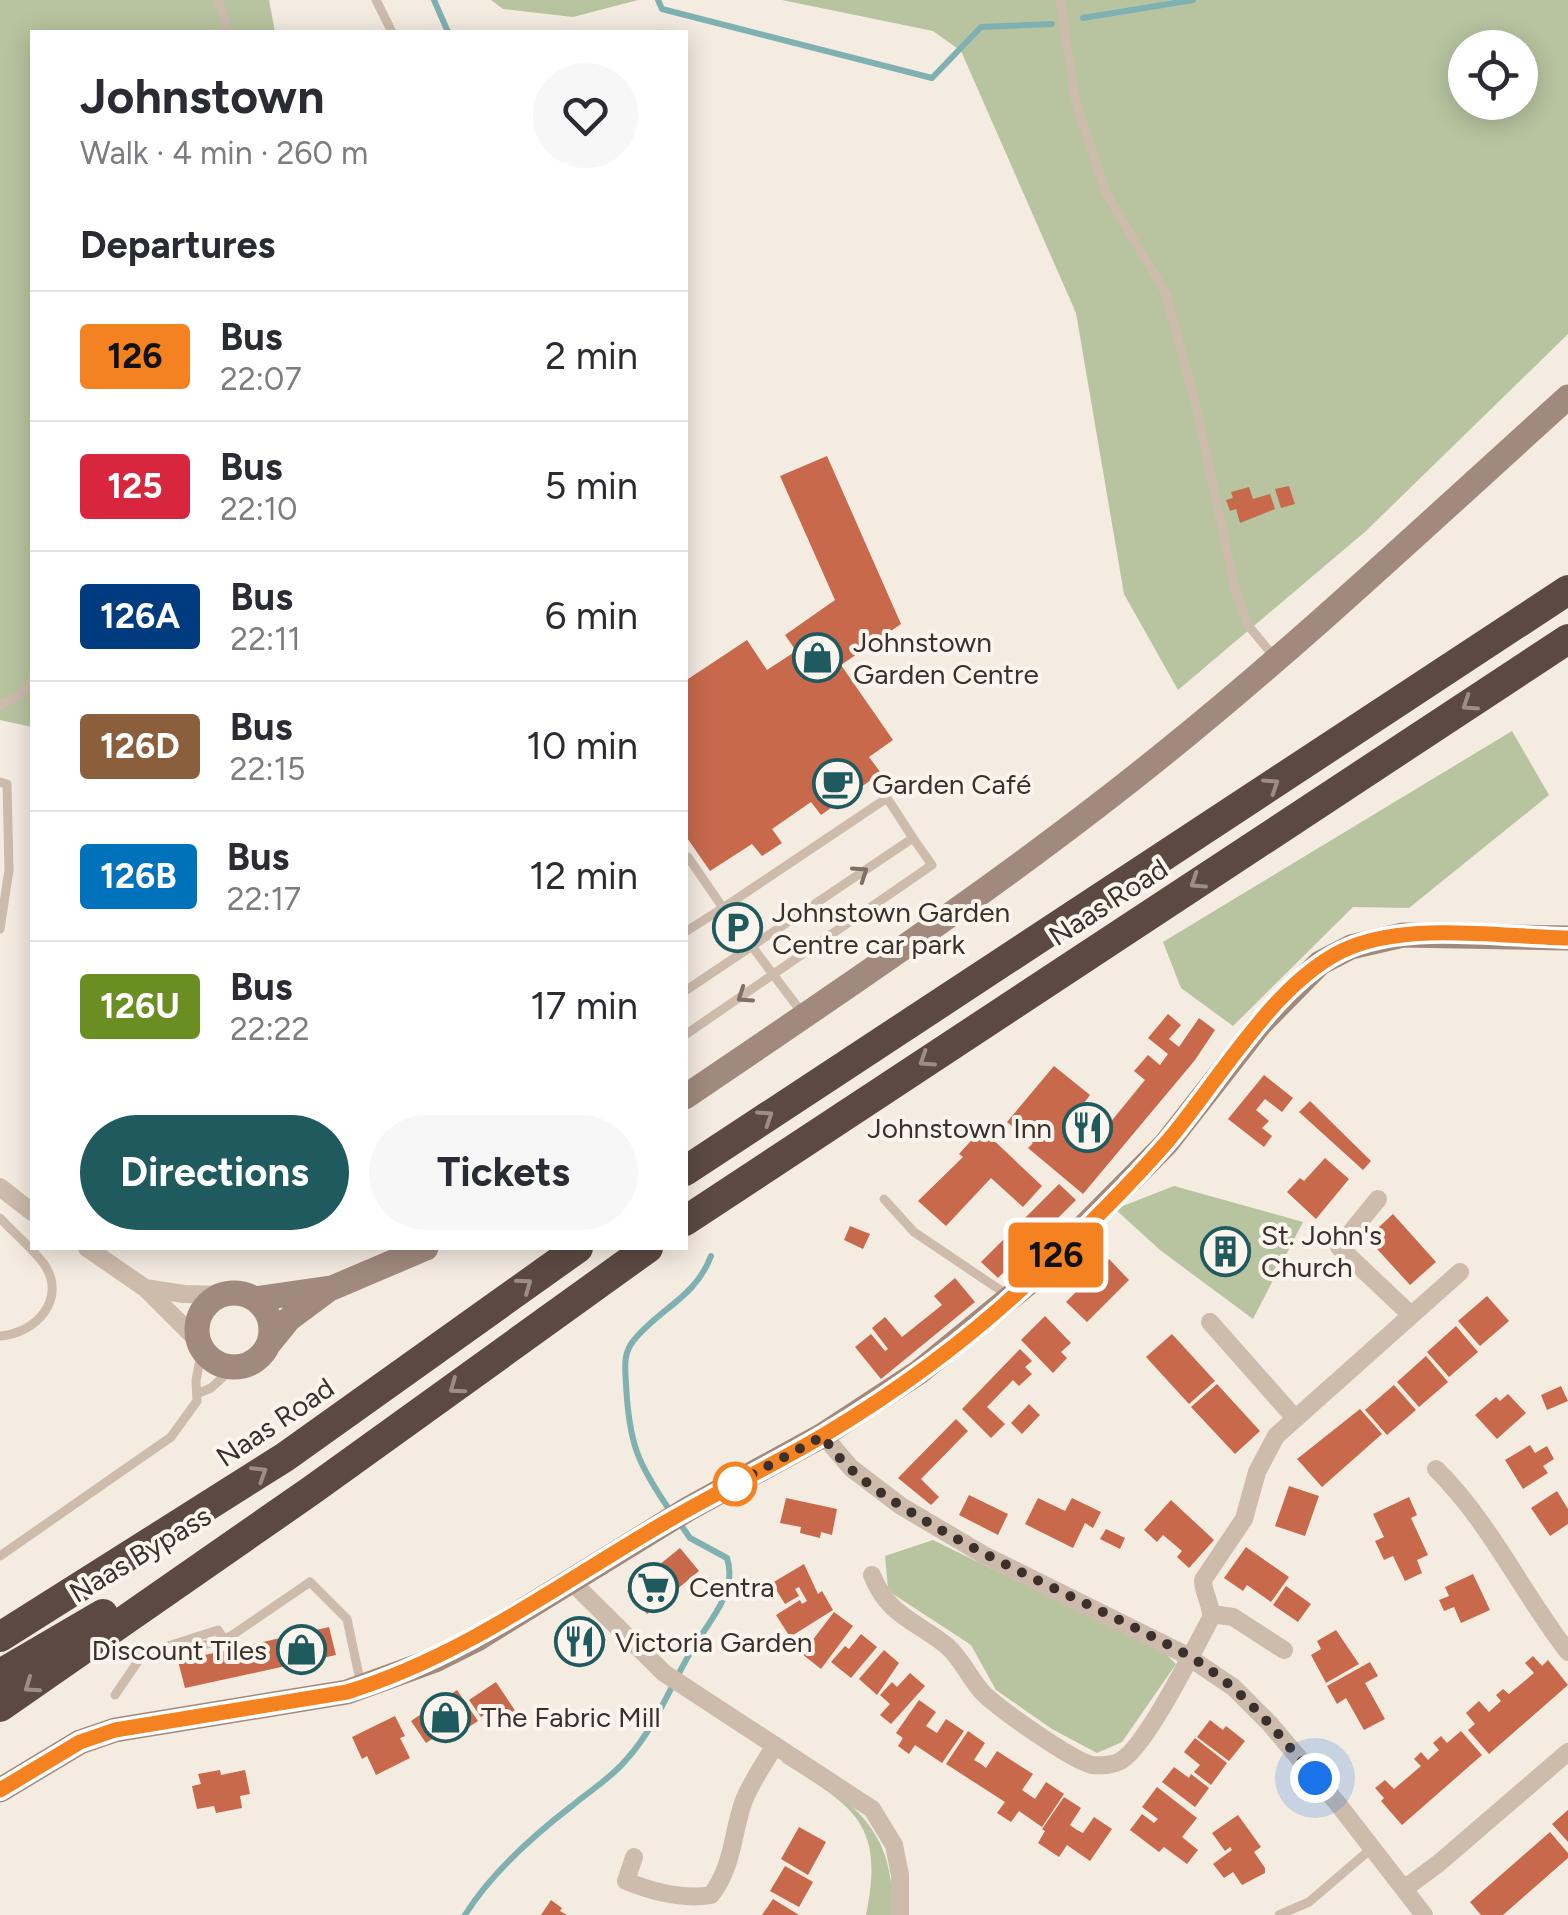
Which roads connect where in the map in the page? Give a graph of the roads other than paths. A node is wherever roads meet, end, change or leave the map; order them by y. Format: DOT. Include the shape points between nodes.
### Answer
graph roads {
  1 [pos="218,0"];
  2 [pos="376,0"];
  3 [pos="1060,0"];
  4 [pos="224,30"];
  5 [pos="391,30"];
  6 [pos="1568,397"];
  7 [pos="1568,589"];
  8 [pos="1562,643"];
  9 [pos="1275,658"];
  10 [pos="30,683"];
  11 [pos="0,706"];
  12 [pos="0,782"];
  13 [pos="913,838"];
  14 [pos="4,855"];
  15 [pos="688,857"];
  16 [pos="723,908"];
  17 [pos="0,929"];
  18 [pos="688,930"];
  19 [pos="1568,938"];
  20 [pos="751,946"];
  21 [pos="774,976"];
  22 [pos="688,988"];
  23 [pos="804,1016"];
  24 [pos="688,1033"];
  25 [pos="688,1095"];
  26 [pos="688,1170"];
  27 [pos="0,1186"];
  28 [pos="884,1199"];
  29 [pos="1378,1199"];
  30 [pos="30,1210"];
  31 [pos="0,1218"];
  32 [pos="688,1219"];
  33 [pos="90,1250"];
  34 [pos="421,1250"];
  35 [pos="575,1250"];
  36 [pos="645,1250"];
  37 [pos="1460,1272"];
  38 [pos="145,1288"];
  39 [pos="332,1288"];
  40 [pos="224,1294"];
  41 [pos="1011,1298"];
  42 [pos="254,1299"];
  43 [pos="1411,1314"];
  44 [pos="1210,1322"];
  45 [pos="0,1336"];
  46 [pos="200,1345"];
  47 [pos="268,1345"];
  48 [pos="234,1367"];
  49 [pos="199,1393"];
  50 [pos="1294,1417"];
  51 [pos="823,1436"];
  52 [pos="1436,1469"];
  53 [pos="312,1490"];
  54 [pos="0,1556"];
  55 [pos="872,1575"];
  56 [pos="570,1580"];
  57 [pos="1212,1614"];
  58 [pos="0,1637"];
  59 [pos="224,1639"];
  60 [pos="1284,1650"];
  61 [pos="1568,1652"];
  62 [pos="171,1656"];
  63 [pos="1190,1658"];
  64 [pos="0,1674"];
  65 [pos="362,1688"];
  66 [pos="114,1695"];
  67 [pos="0,1707"];
  68 [pos="775,1745"];
  69 [pos="1568,1752"];
  70 [pos="0,1790"];
  71 [pos="1372,1848"];
  72 [pos="634,1857"];
  73 [pos="1404,1889"];
  74 [pos="900,1915"];
  75 [pos="1279,1915"];
  76 [pos="1424,1915"];
  1 -- 4 [label="lane"];
  2 -- 5 [label="lane"];
  3 -- 9 [label="lane" via="1076,103 1106,193 1166,294 1236,592 1247,624"];
  6 -- 9 [label="street"];
  26 -- 7 [label="highway, Naas Road, one-way"];
  8 -- 32 [label="highway, Naas Road, one-way"];
  9 -- 23 [label="street" via="1172,748 975,899"];
  10 -- 11 [label="lane"];
  12 -- 14 [label="lane" via="7,784"];
  13 -- 16 [label="lane" via="887,798"];
  20 -- 13 [label="lane, one-way"];
  13 -- 21 [label="lane" via="932,865"];
  14 -- 17 [label="lane" via="9,870"];
  15 -- 16 [label="lane"];
  16 -- 18 [label="lane"];
  16 -- 20 [label="lane"];
  19 -- 41 [label="street" via="1402,935 1351,946 1320,963 1260,1024 1166,1144"];
  20 -- 21 [label="lane"];
  20 -- 22 [label="lane"];
  21 -- 23 [label="lane"];
  21 -- 24 [label="lane, one-way"];
  23 -- 25 [label="street"];
  27 -- 30 [label="street"];
  28 -- 41 [label="lane" via="914,1232"];
  29 -- 43 [label="street" via="1339,1246"];
  31 -- 45 [label="lane" via="45,1266 52,1285 37,1324"];
  33 -- 38 [label="street"];
  34 -- 39 [label="street"];
  58 -- 35 [label="highway, Naas Road, one-way" via="286,1457"];
  36 -- 53 [label="highway, one-way"];
  37 -- 43 [label="street"];
  38 -- 40 [label="street"];
  38 -- 46 [label="street"];
  39 -- 42 [label="street"];
  39 -- 47 [label="street" via="288,1320"];
  40 -- 42 [label="street"];
  40 -- 46 [label="street" via="201,1313"];
  41 -- 51 [label="street" via="920,1372"];
  42 -- 47 [label="street" via="268,1315"];
  43 -- 50 [label="street"];
  44 -- 50 [label="street"];
  46 -- 48 [label="street" via="213,1360"];
  46 -- 49 [label="lane"];
  47 -- 48 [label="street" via="254,1361"];
  48 -- 49 [label="lane"];
  49 -- 54 [label="lane" via="171,1437"];
  50 -- 57 [label="street" via="1264,1454 1244,1520 1203,1580"];
  51 -- 56 [label="street"];
  51 -- 63 [label="street" via="851,1468 901,1506"];
  52 -- 61 [label="street" via="1486,1529"];
  53 -- 64 [label="highway, Naas Bypass"];
  53 -- 67 [label="highway, one-way"];
  55 -- 63 [label="street" via="881,1599 948,1648 983,1693 1090,1764 1122,1760"];
  56 -- 65 [label="street" via="476,1639"];
  56 -- 68 [label="street" via="664,1673"];
  57 -- 60 [label="street" via="1233,1617"];
  57 -- 63 [label="street"];
  59 -- 62 [label="lane"];
  59 -- 65 [label="lane" via="310,1582 347,1619"];
  59 -- 66 [label="lane" via="218,1630 143,1654"];
  63 -- 71 [label="street" via="1234,1687 1270,1724"];
  65 -- 70 [label="street" via="115,1730 80,1742"];
  68 -- 72 [label="street" via="744,1801 733,1850 711,1894 694,1898 626,1881"];
  68 -- 74 [label="street" via="872,1810 894,1845"];
  69 -- 73 [label="street"];
  71 -- 73 [label="street"];
  71 -- 75 [label="lane" via="1309,1902"];
  73 -- 76 [label="street"];
}
